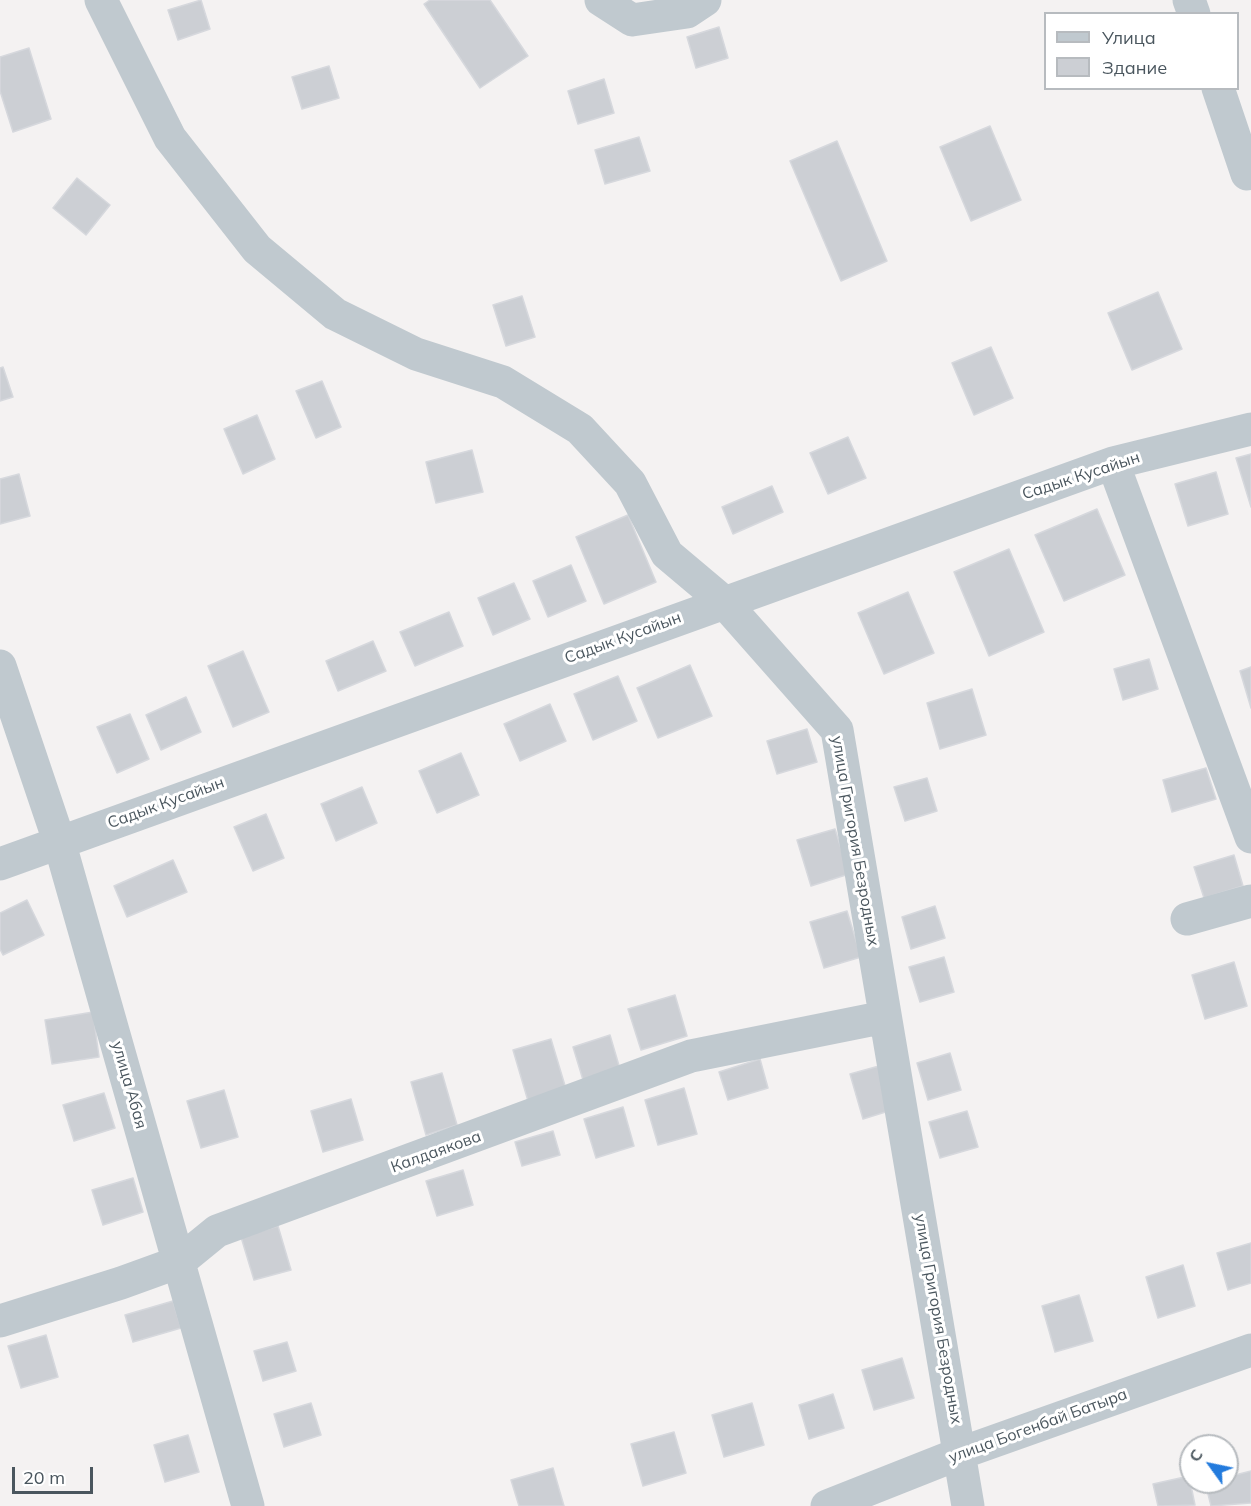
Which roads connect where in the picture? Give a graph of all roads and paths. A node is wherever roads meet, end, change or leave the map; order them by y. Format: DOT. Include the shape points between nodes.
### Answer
graph roads {
  1 [pos="101,0"];
  2 [pos="601,0"];
  3 [pos="705,0"];
  4 [pos="1219,90"];
  5 [pos="1247,174"];
  6 [pos="1251,429"];
  7 [pos="1113,463"];
  8 [pos="724,602"];
  9 [pos="0,666"];
  10 [pos="1251,837"];
  11 [pos="59,841"];
  12 [pos="0,864"];
  13 [pos="1251,901"];
  14 [pos="1187,919"];
  15 [pos="885,1017"];
  16 [pos="179,1262"];
  17 [pos="0,1321"];
  18 [pos="1251,1350"];
  19 [pos="962,1453"];
  20 [pos="248,1506"];
  21 [pos="827,1506"];
  22 [pos="968,1506"];
  1 -- 8 [label="street, улица Григория Безродных" via="170,138 257,249 335,314 416,354 503,382 580,429 630,483 667,554"];
  2 -- 3 [label="street" via="632,20 687,12"];
  4 -- 5 [label="street"];
  6 -- 7 [label="street, Садык Кусайын"];
  7 -- 8 [label="street, Садык Кусайын"];
  7 -- 10 [label="street"];
  8 -- 11 [label="street, Садык Кусайын"];
  8 -- 15 [label="street, улица Григория Безродных" via="837,730"];
  9 -- 11 [label="street, улица Абая"];
  11 -- 12 [label="street, Садык Кусайын"];
  11 -- 16 [label="street, улица Абая"];
  13 -- 14 [label="street"];
  15 -- 16 [label="street, Калдаякова" via="691,1056 217,1231"];
  15 -- 19 [label="street, улица Григория Безродных"];
  16 -- 17 [label="street, Калдаякова"];
  16 -- 20 [label="street, улица Абая"];
  18 -- 19 [label="street, улица Богенбай Батыра"];
  19 -- 21 [label="street, улица Богенбай Батыра"];
  19 -- 22 [label="street, улица Григория Безродных"];
}
